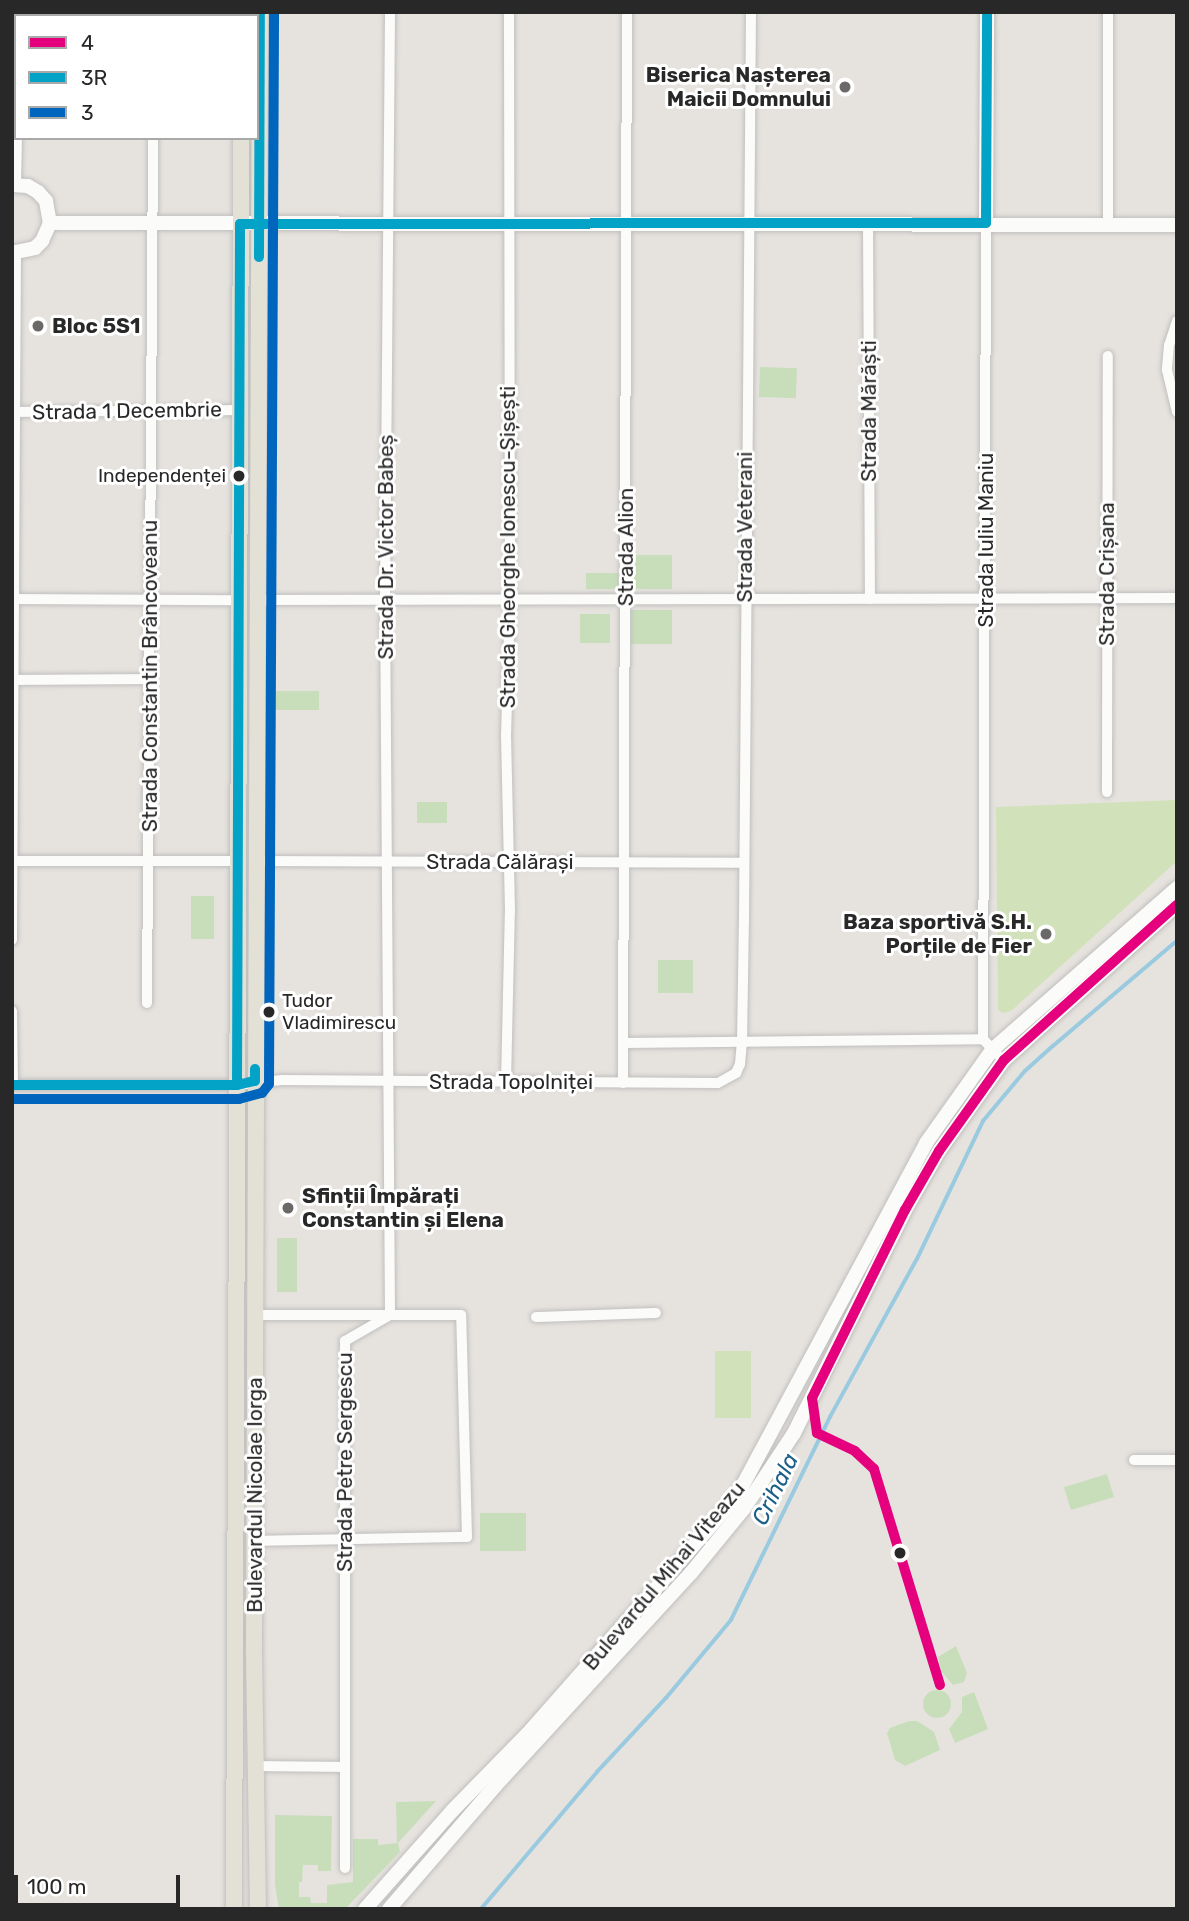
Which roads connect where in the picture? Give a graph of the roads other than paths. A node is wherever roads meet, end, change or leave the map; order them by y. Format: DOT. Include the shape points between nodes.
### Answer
graph roads {
  1 [pos="260,12"];
  2 [pos="390,12"];
  3 [pos="509,12"];
  4 [pos="627,12"];
  5 [pos="751,12"];
  6 [pos="987,12"];
  7 [pos="1108,12"];
  8 [pos="18,140"];
  9 [pos="153,140"];
  10 [pos="241,140"];
  11 [pos="14,185"];
  12 [pos="868,222"];
  13 [pos="50,223"];
  14 [pos="152,223"];
  15 [pos="986,223"];
  16 [pos="240,224"];
  17 [pos="388,224"];
  18 [pos="509,224"];
  19 [pos="628,224"];
  20 [pos="747,224"];
  21 [pos="1108,224"];
  22 [pos="259,225"];
  23 [pos="1177,225"];
  24 [pos="14,253"];
  25 [pos="1177,321"];
  26 [pos="1108,356"];
  27 [pos="151,410"];
  28 [pos="241,410"];
  29 [pos="13,412"];
  30 [pos="1177,412"];
  31 [pos="1107,598"];
  32 [pos="1177,598"];
  33 [pos="12,599"];
  34 [pos="150,599"];
  35 [pos="385,599"];
  36 [pos="510,599"];
  37 [pos="626,599"];
  38 [pos="745,599"];
  39 [pos="986,599"];
  40 [pos="239,600"];
  41 [pos="257,600"];
  42 [pos="870,600"];
  43 [pos="149,679"];
  44 [pos="12,680"];
  45 [pos="1107,792"];
  46 [pos="12,861"];
  47 [pos="149,861"];
  48 [pos="239,861"];
  49 [pos="508,861"];
  50 [pos="256,862"];
  51 [pos="385,863"];
  52 [pos="623,863"];
  53 [pos="744,863"];
  54 [pos="1177,888"];
  55 [pos="1177,905"];
  56 [pos="12,940"];
  57 [pos="147,1003"];
  58 [pos="12,1011"];
  59 [pos="624,1043"];
  60 [pos="742,1043"];
  61 [pos="993,1050"];
  62 [pos="256,1081"];
  63 [pos="390,1082"];
  64 [pos="506,1082"];
  65 [pos="624,1083"];
  66 [pos="12,1085"];
  67 [pos="237,1085"];
  68 [pos="656,1313"];
  69 [pos="256,1315"];
  70 [pos="390,1315"];
  71 [pos="536,1317"];
  72 [pos="1134,1460"];
  73 [pos="1177,1460"];
  74 [pos="345,1538"];
  75 [pos="254,1541"];
  76 [pos="256,1766"];
  77 [pos="345,1767"];
  78 [pos="492,1780"];
  79 [pos="345,1868"];
  80 [pos="234,1909"];
  81 [pos="258,1909"];
  82 [pos="365,1909"];
  83 [pos="389,1909"];
  1 -- 22 [label="main road, Bulevardul Nicolae Iorga"];
  2 -- 17 [label="street, Strada Dr. Victor Babeș"];
  3 -- 18 [label="street, Strada Gheorghe Ionescu-Șișești"];
  4 -- 19 [label="street, Strada Alion"];
  5 -- 20 [label="street, Strada Veterani"];
  6 -- 15 [label="main road, Strada Iuliu Maniu"];
  7 -- 21 [label="street"];
  8 -- 11 [label="street"];
  9 -- 14 [label="street, Strada Constantin Brâncoveanu"];
  10 -- 16 [label="main road, Bulevardul Nicolae Iorga"];
  11 -- 13 [label="main road" via="28,186 46,201"];
  12 -- 15 [label="main road"];
  12 -- 20 [label="main road"];
  12 -- 42 [label="street, Strada Mărăști"];
  13 -- 14 [label="main road"];
  13 -- 24 [label="main road" via="42,241 26,252"];
  14 -- 16 [label="main road"];
  14 -- 27 [label="street, Strada Constantin Brâncoveanu"];
  15 -- 21 [label="main road"];
  15 -- 39 [label="street, Strada Iuliu Maniu"];
  16 -- 22 [label="main road"];
  16 -- 28 [label="main road, Bulevardul Nicolae Iorga"];
  17 -- 18 [label="main road"];
  17 -- 22 [label="main road"];
  17 -- 35 [label="street, Strada Dr. Victor Babeș"];
  18 -- 19 [label="main road"];
  18 -- 36 [label="street, Strada Gheorghe Ionescu-Șișești"];
  19 -- 20 [label="main road"];
  19 -- 37 [label="street, Strada Alion"];
  20 -- 38 [label="street, Strada Veterani"];
  21 -- 23 [label="main road"];
  22 -- 41 [label="main road, Bulevardul Nicolae Iorga"];
  24 -- 29 [label="street"];
  25 -- 30 [label="street" via="1167,370"];
  26 -- 31 [label="street, Strada Crișana"];
  27 -- 28 [label="street, Strada 1 Decembrie"];
  27 -- 29 [label="street, Strada 1 Decembrie"];
  27 -- 34 [label="street, Strada Constantin Brâncoveanu"];
  28 -- 40 [label="main road, Bulevardul Nicolae Iorga"];
  29 -- 33 [label="street"];
  31 -- 32 [label="street"];
  31 -- 39 [label="street"];
  31 -- 45 [label="street, Strada Crișana"];
  33 -- 34 [label="street"];
  33 -- 44 [label="street"];
  34 -- 40 [label="street"];
  34 -- 43 [label="street, Strada Constantin Brâncoveanu"];
  35 -- 36 [label="street"];
  35 -- 41 [label="street"];
  35 -- 51 [label="street, Strada Dr. Victor Babeș"];
  36 -- 37 [label="street"];
  36 -- 49 [label="street, Strada Gheorghe Ionescu-Șișești"];
  37 -- 38 [label="street"];
  37 -- 52 [label="street, Strada Alion"];
  38 -- 42 [label="street"];
  38 -- 53 [label="street, Strada Veterani"];
  39 -- 42 [label="street"];
  39 -- 61 [label="street, Strada Iuliu Maniu"];
  40 -- 48 [label="main road, Bulevardul Nicolae Iorga"];
  41 -- 50 [label="main road, Bulevardul Nicolae Iorga"];
  43 -- 44 [label="street"];
  43 -- 47 [label="street, Strada Constantin Brâncoveanu"];
  44 -- 46 [label="street"];
  46 -- 47 [label="street"];
  46 -- 56 [label="street"];
  47 -- 48 [label="street"];
  47 -- 57 [label="street, Strada Constantin Brâncoveanu"];
  48 -- 67 [label="main road, Bulevardul Nicolae Iorga"];
  49 -- 51 [label="street, Strada Călărași"];
  49 -- 52 [label="street, Strada Călărași"];
  49 -- 64 [label="street, Strada Gheorghe Ionescu-Șișești"];
  50 -- 51 [label="street, Strada Călărași"];
  50 -- 62 [label="main road, Bulevardul Nicolae Iorga"];
  51 -- 63 [label="street, Strada Dr. Victor Babeș"];
  52 -- 53 [label="street, Strada Călărași"];
  52 -- 59 [label="street, Strada Alion"];
  53 -- 60 [label="street, Strada Veterani"];
  54 -- 61 [label="main road, Bulevardul Mihai Viteazu"];
  55 -- 61 [label="main road, Bulevardul Mihai Viteazu"];
  58 -- 66 [label="street"];
  59 -- 60 [label="street"];
  59 -- 65 [label="street, Strada Alion"];
  60 -- 61 [label="street"];
  60 -- 65 [label="street, Strada Topolniței" via="740,1064 729,1079 718,1083"];
  61 -- 78 [label="main road, Bulevardul Mihai Viteazu" via="926,1143 794,1433 760,1486 691,1573 643,1616"];
  62 -- 63 [label="street, Strada Topolniței"];
  62 -- 67 [label="street, Strada Topolniței"];
  62 -- 69 [label="main road, Bulevardul Nicolae Iorga"];
  63 -- 64 [label="street, Strada Topolniței"];
  63 -- 70 [label="street"];
  64 -- 65 [label="street, Strada Topolniței"];
  66 -- 67 [label="street, Strada Topolniței"];
  67 -- 80 [label="main road, Bulevardul Nicolae Iorga"];
  68 -- 71 [label="street"];
  69 -- 70 [label="street"];
  69 -- 75 [label="main road, Bulevardul Nicolae Iorga"];
  70 -- 74 [label="street, Strada Petre Sergescu" via="345,1341"];
  70 -- 74 [label="street" via="461,1315 467,1537"];
  72 -- 73 [label="street"];
  74 -- 75 [label="street"];
  74 -- 77 [label="street, Strada Petre Sergescu"];
  75 -- 76 [label="main road, Bulevardul Nicolae Iorga"];
  76 -- 77 [label="street"];
  76 -- 81 [label="main road, Bulevardul Nicolae Iorga"];
  77 -- 79 [label="street, Strada Petre Sergescu"];
  78 -- 82 [label="main road, Bulevardul Mihai Viteazu"];
  78 -- 83 [label="main road, Bulevardul Mihai Viteazu"];
}
